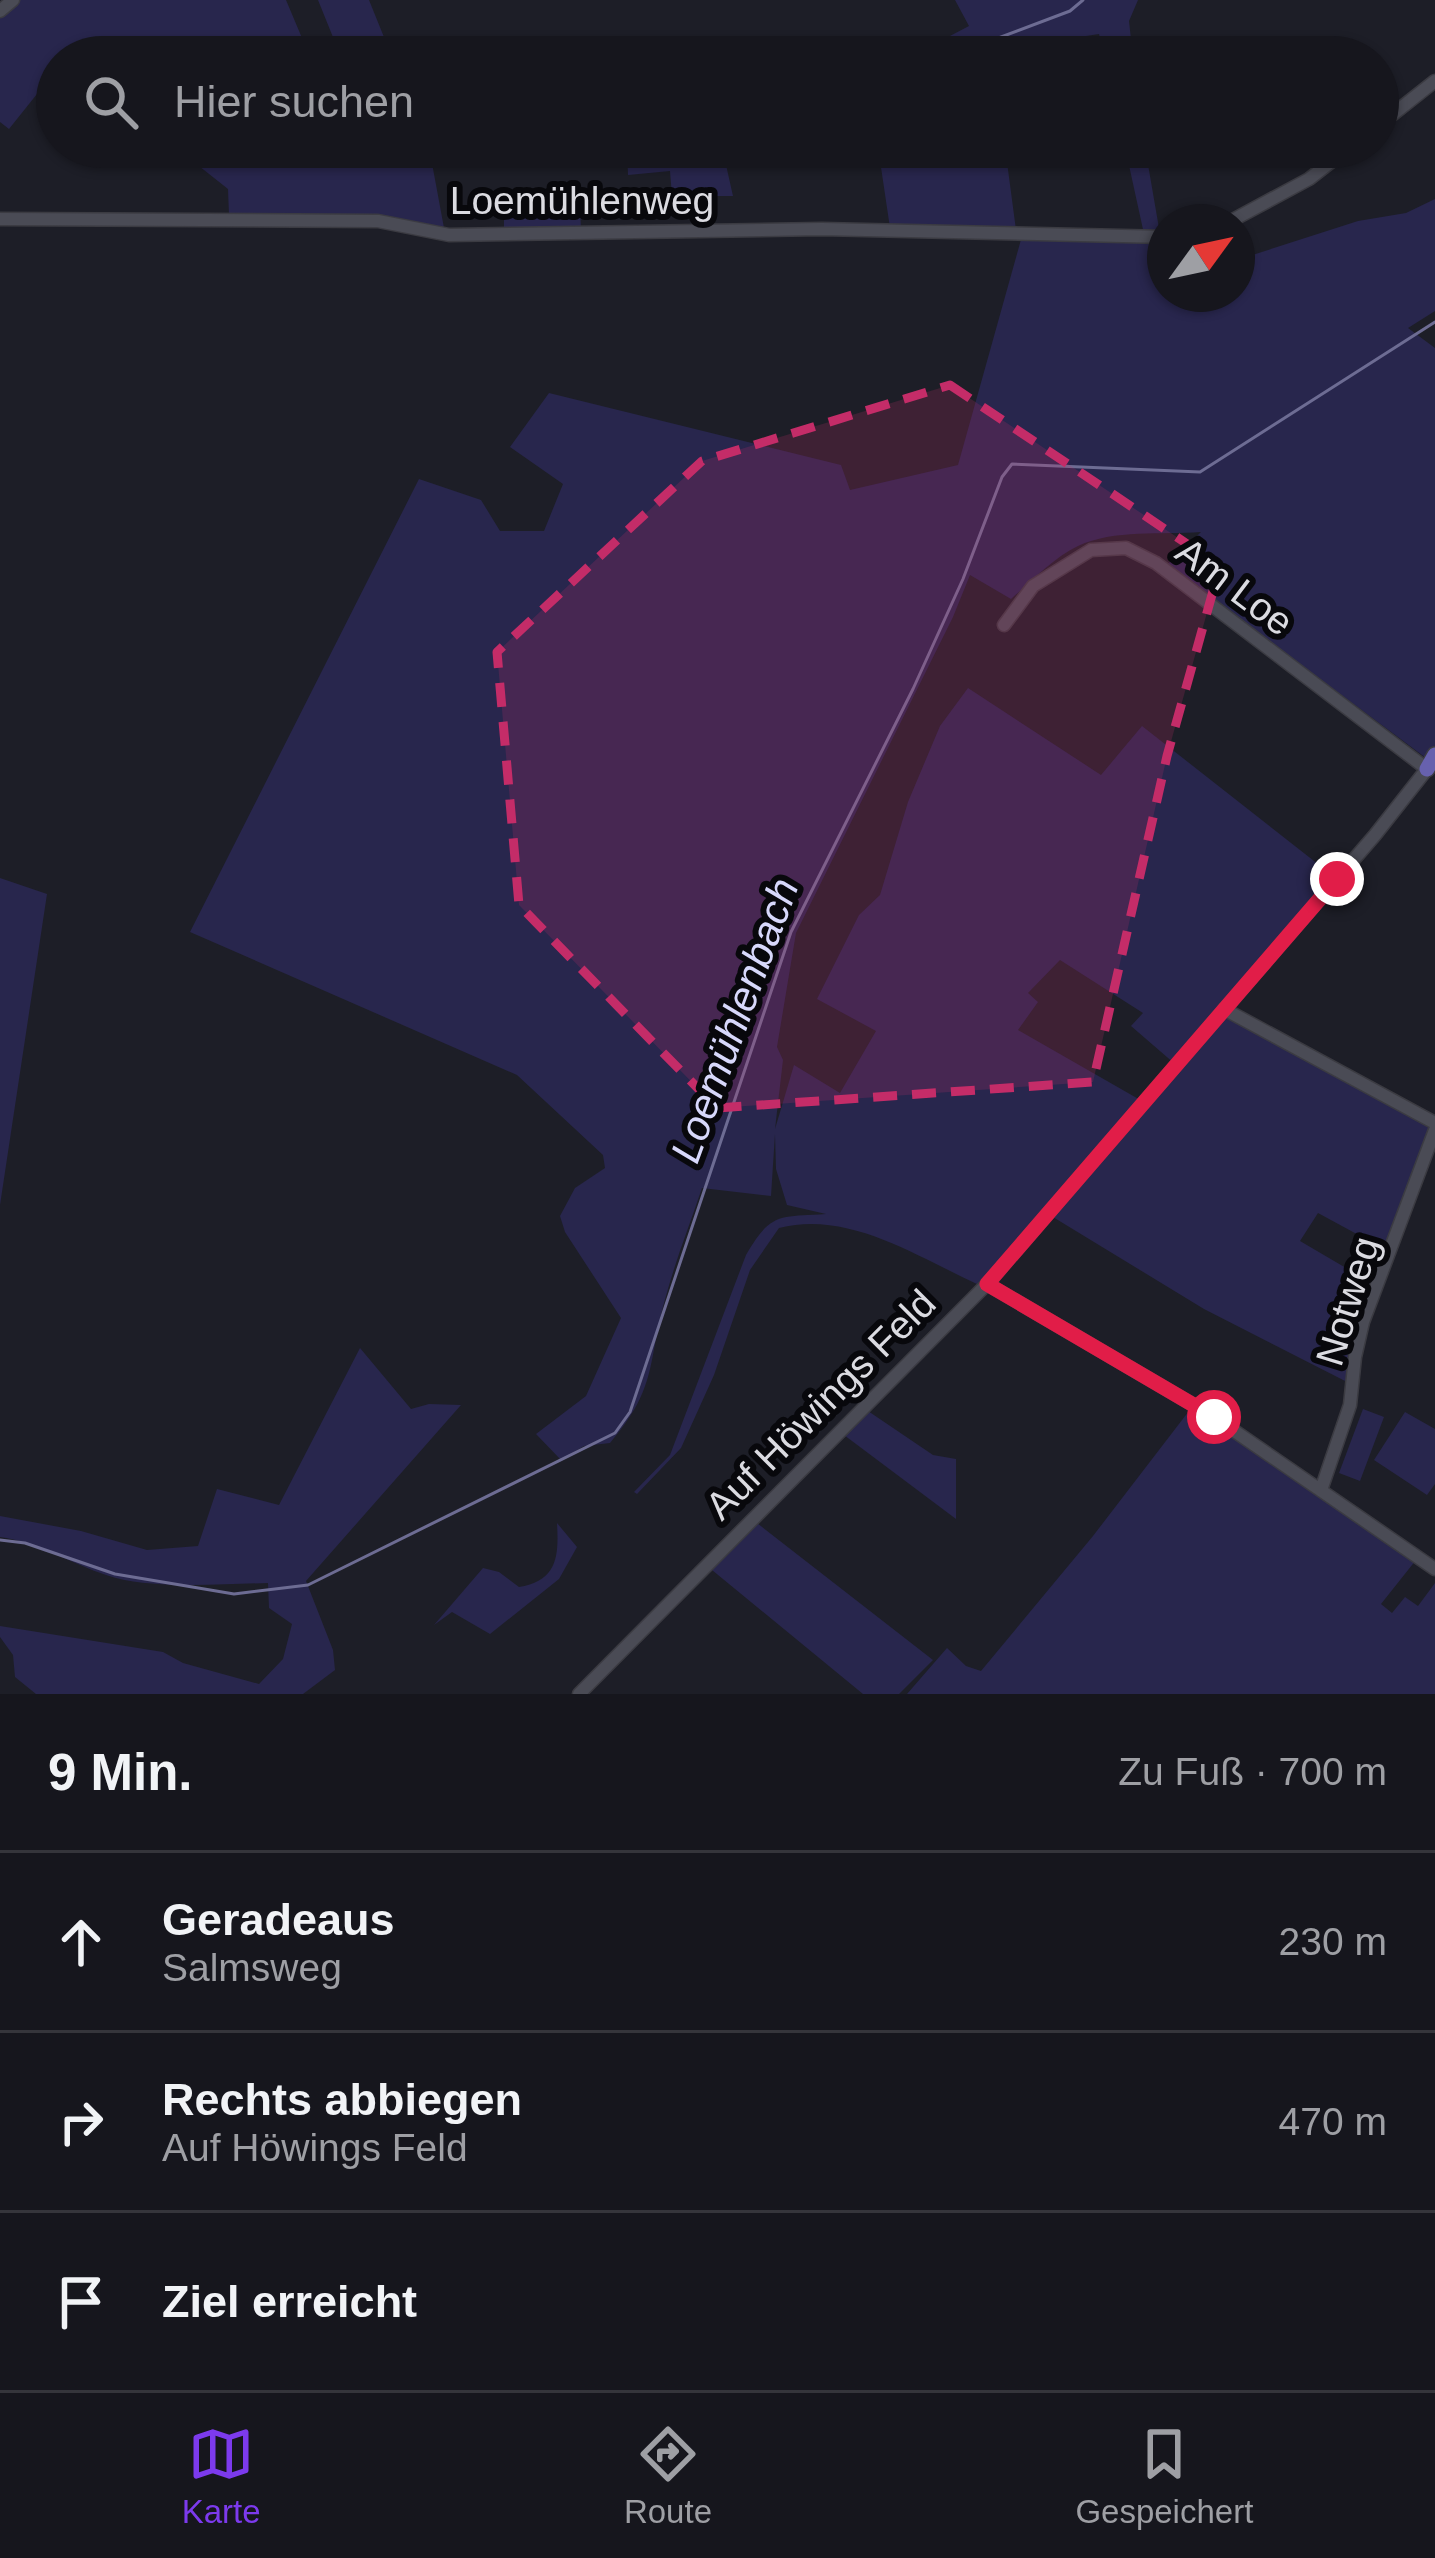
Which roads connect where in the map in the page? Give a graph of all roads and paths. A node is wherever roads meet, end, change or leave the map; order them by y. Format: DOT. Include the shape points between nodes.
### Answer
graph roads {
  1 [pos="13,0"];
  2 [pos="0,11"];
  3 [pos="1435,81"];
  4 [pos="1399,109"];
  5 [pos="1323,168"];
  6 [pos="1255,208"];
  7 [pos="0,219"];
  8 [pos="1147,237"];
  9 [pos="1004,626"];
  10 [pos="1432,761"];
  11 [pos="1224,1009"];
  12 [pos="1435,1124"];
  13 [pos="987,1284"];
  14 [pos="1321,1490"];
  15 [pos="1435,1569"];
  16 [pos="579,1694"];
  1 -- 2 [label="street"];
  3 -- 4 [label="street"];
  5 -- 6 [label="street"];
  7 -- 8 [label="street, Loemühlenweg" via="378,221 448,235 822,229"];
  9 -- 10 [label="street, Am Loe" via="1033,586 1091,550 1126,548"];
  10 -- 11 [label="street, Auf Höwings Feld"];
  11 -- 12 [label="street"];
  11 -- 13 [label="street, Auf Höwings Feld"];
  12 -- 14 [label="street, Notweg" via="1363,1322 1350,1405"];
  13 -- 14 [label="street"];
  13 -- 16 [label="street, Auf Höwings Feld"];
  14 -- 15 [label="street"];
}
